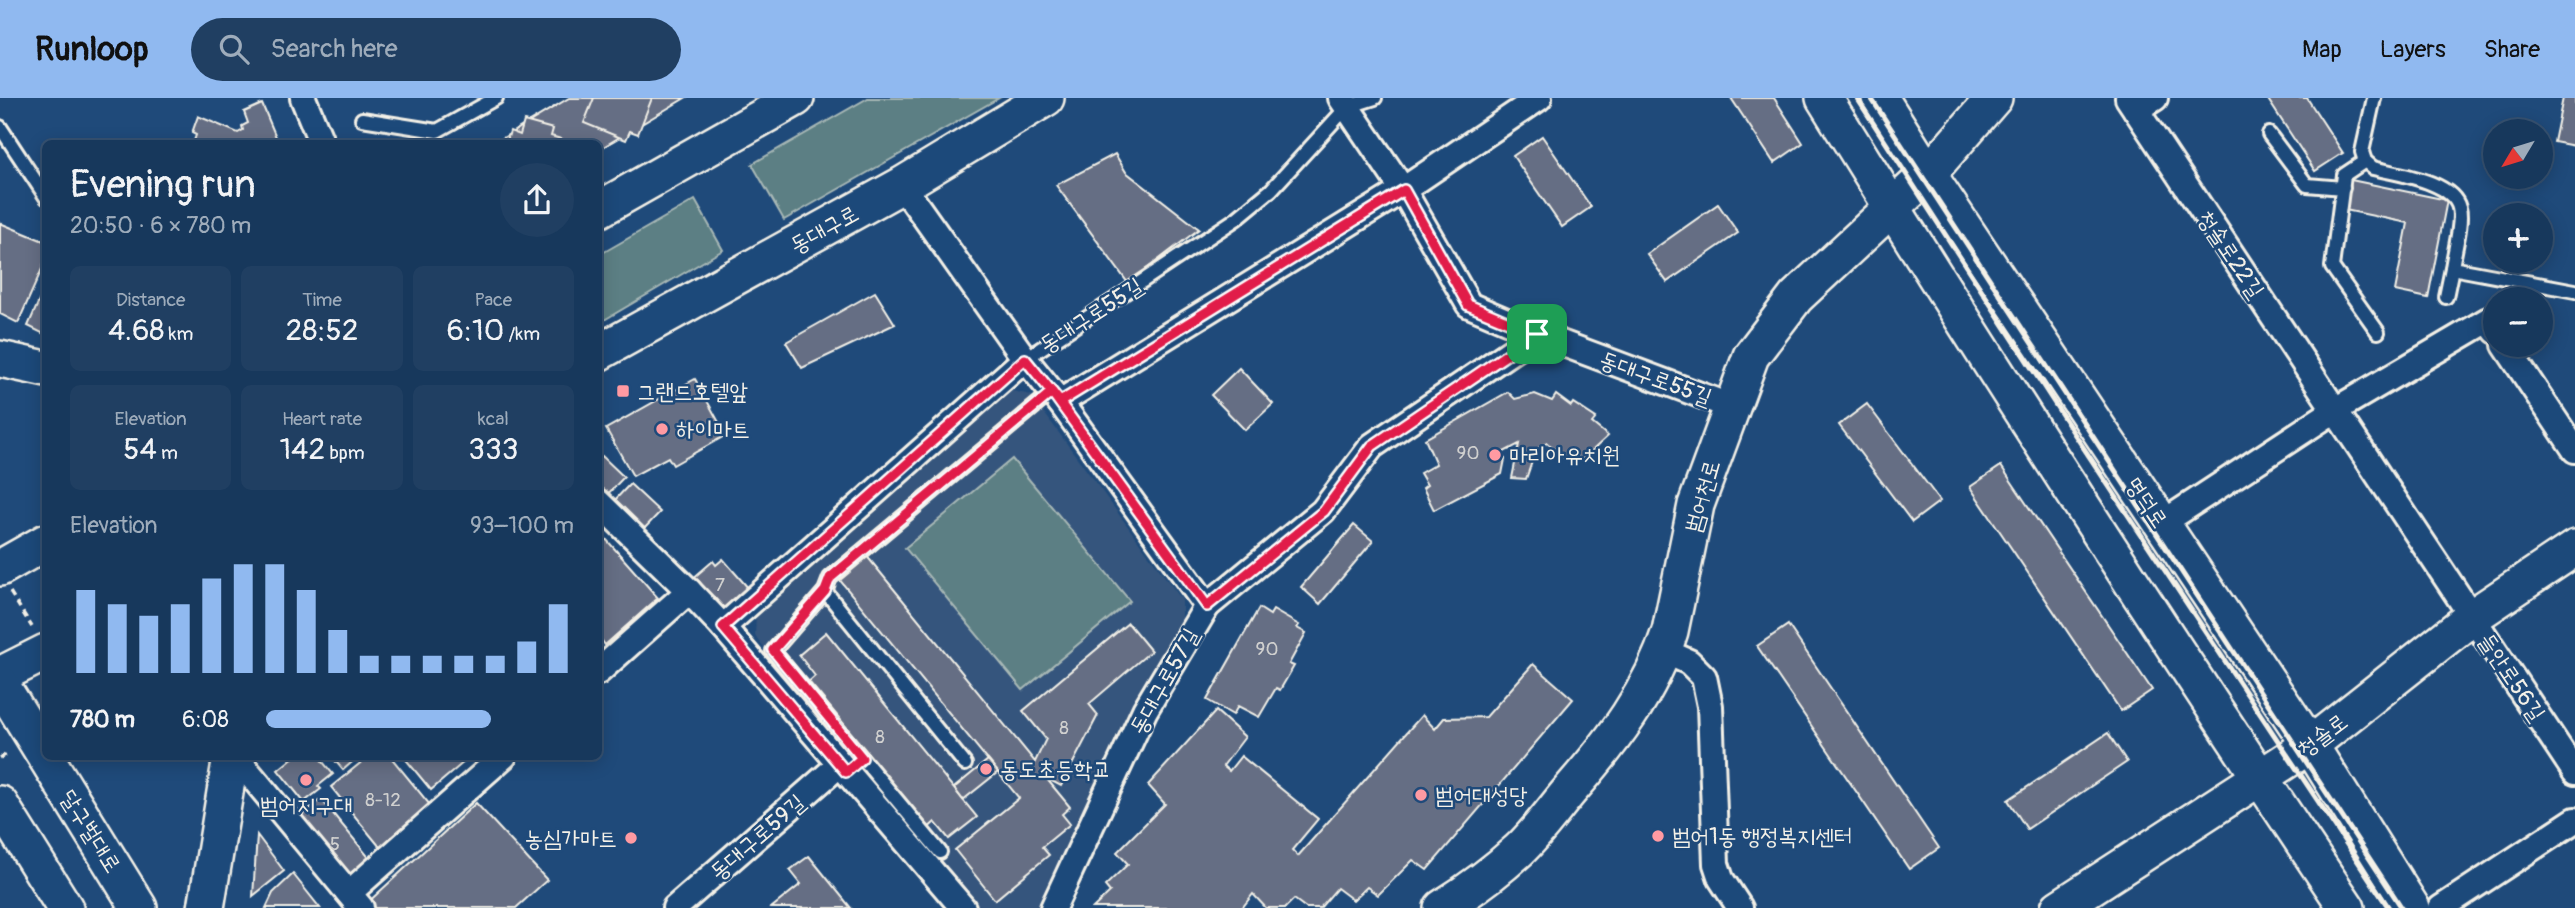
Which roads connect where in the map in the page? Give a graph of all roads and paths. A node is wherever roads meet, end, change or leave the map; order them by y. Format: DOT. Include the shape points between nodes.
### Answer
graph roads {
  1 [pos="303,98"];
  2 [pos="496,98"];
  3 [pos="1046,98"];
  4 [pos="1375,98"];
  5 [pos="1539,98"];
  6 [pos="1824,98"];
  7 [pos="1880,98"];
  8 [pos="1994,98"];
  9 [pos="2374,98"];
  10 [pos="782,102"];
  11 [pos="2139,102"];
  12 [pos="1344,103"];
  13 [pos="362,119"];
  14 [pos="0,127"];
  15 [pos="2269,134"];
  16 [pos="320,140"];
  17 [pos="2365,161"];
  18 [pos="1928,174"];
  19 [pos="902,185"];
  20 [pos="2343,188"];
  21 [pos="1404,190"];
  22 [pos="42,191"];
  23 [pos="602,208"];
  24 [pos="1893,209"];
  25 [pos="2452,268"];
  26 [pos="2575,291"];
  27 [pos="2446,297"];
  28 [pos="2483,323"];
  29 [pos="2378,332"];
  30 [pos="1537,334"];
  31 [pos="602,351"];
  32 [pos="2513,357"];
  33 [pos="0,359"];
  34 [pos="1025,359"];
  35 [pos="42,368"];
  36 [pos="1056,397"];
  37 [pos="1732,407"];
  38 [pos="2335,410"];
  39 [pos="2575,450"];
  40 [pos="602,506"];
  41 [pos="2161,524"];
  42 [pos="42,545"];
  43 [pos="2575,548"];
  44 [pos="3,577"];
  45 [pos="690,590"];
  46 [pos="825,591"];
  47 [pos="1207,606"];
  48 [pos="2472,617"];
  49 [pos="723,627"];
  50 [pos="39,640"];
  51 [pos="1664,651"];
  52 [pos="602,667"];
  53 [pos="0,675"];
  54 [pos="0,683"];
  55 [pos="2310,746"];
  56 [pos="42,751"];
  57 [pos="48,760"];
  58 [pos="232,760"];
  59 [pos="236,760"];
  60 [pos="500,760"];
  61 [pos="965,764"];
  62 [pos="849,765"];
  63 [pos="2575,772"];
  64 [pos="2260,778"];
  65 [pos="0,804"];
  66 [pos="2575,820"];
  67 [pos="940,852"];
  68 [pos="355,901"];
  69 [pos="65,908"];
  70 [pos="139,908"];
  71 [pos="206,908"];
  72 [pos="675,908"];
  73 [pos="963,908"];
  74 [pos="1053,908"];
  75 [pos="1442,908"];
  76 [pos="1740,908"];
  77 [pos="2059,908"];
  78 [pos="2347,908"];
  79 [pos="2412,908"];
  80 [pos="2441,908"];
  1 -- 16 [label="street"];
  2 -- 13 [label="lane" via="437,131"];
  3 -- 19 [label="main road, 동대구로"];
  4 -- 12 [label="lane, 동대구로55길"];
  5 -- 21 [label="street"];
  6 -- 24 [label="main road"];
  7 -- 18 [label="main road, 명덕로"];
  8 -- 18 [label="main road, 범어천로"];
  9 -- 17 [label="lane" via="2362,152"];
  10 -- 23 [label="main road"];
  11 -- 38 [label="street, 청솔로22길"];
  12 -- 21 [label="street, 동대구로55길"];
  12 -- 34 [label="lane, 동대구로55길" via="1271,190 1236,219"];
  14 -- 22 [label="lane"];
  15 -- 20 [label="lane" via="2307,185"];
  17 -- 20 [label="lane" via="2344,175"];
  17 -- 25 [label="lane" via="2373,168 2439,185 2455,198 2460,209"];
  18 -- 24 [label="main road, 범어천로"];
  18 -- 41 [label="main road, 명덕로"];
  19 -- 31 [label="main road, 동대구로"];
  19 -- 34 [label="street, 동대구로57길"];
  20 -- 29 [label="lane" via="2332,267"];
  21 -- 30 [label="street, 동대구로55길" via="1468,305"];
  21 -- 36 [label="street"];
  24 -- 37 [label="main road, 범어천로" via="1788,307 1751,356"];
  24 -- 64 [label="main road"];
  25 -- 26 [label="lane"];
  25 -- 27 [label="lane"];
  28 -- 38 [label="street"];
  30 -- 37 [label="street, 동대구로55길"];
  30 -- 47 [label="street, 동대구로57길" via="1372,446 1324,511"];
  32 -- 39 [label="street"];
  33 -- 35 [label="main road"];
  34 -- 36 [label="street, 동대구로57길"];
  34 -- 49 [label="street"];
  36 -- 46 [label="lane" via="830,578"];
  36 -- 47 [label="street, 동대구로57길"];
  37 -- 51 [label="main road, 범어천로" via="1696,505"];
  38 -- 41 [label="street"];
  38 -- 48 [label="street, 청솔로22길"];
  40 -- 45 [label="street"];
  41 -- 55 [label="main road, 명덕로"];
  42 -- 44 [label="main road"];
  43 -- 48 [label="main road, 청솔로"];
  44 -- 50 [label="path"];
  45 -- 49 [label="street"];
  45 -- 52 [label="street"];
  46 -- 61 [label="lane"];
  46 -- 62 [label="lane" via="773,650"];
  47 -- 74 [label="street, 동대구로57길" via="1145,710"];
  48 -- 55 [label="main road, 청솔로"];
  48 -- 63 [label="street, 들안로56길"];
  49 -- 62 [label="street"];
  50 -- 53 [label="main road"];
  51 -- 75 [label="main road, 범어천로" via="1637,704 1606,749 1538,828 1500,866"];
  51 -- 76 [label="street" via="1689,662 1704,677 1710,706 1716,864"];
  54 -- 56 [label="main road, 달구벌대로"];
  55 -- 64 [label="main road, 청솔로"];
  55 -- 79 [label="main road, 명덕로"];
  57 -- 70 [label="main road, 달구벌대로"];
  58 -- 71 [label="main road"];
  59 -- 68 [label="street"];
  60 -- 68 [label="street"];
  62 -- 67 [label="lane"];
  62 -- 72 [label="street, 동대구로59길"];
  62 -- 73 [label="street"];
  64 -- 77 [label="main road, 청솔로"];
  64 -- 78 [label="main road"];
  65 -- 69 [label="main road"];
  66 -- 80 [label="street"];
}
